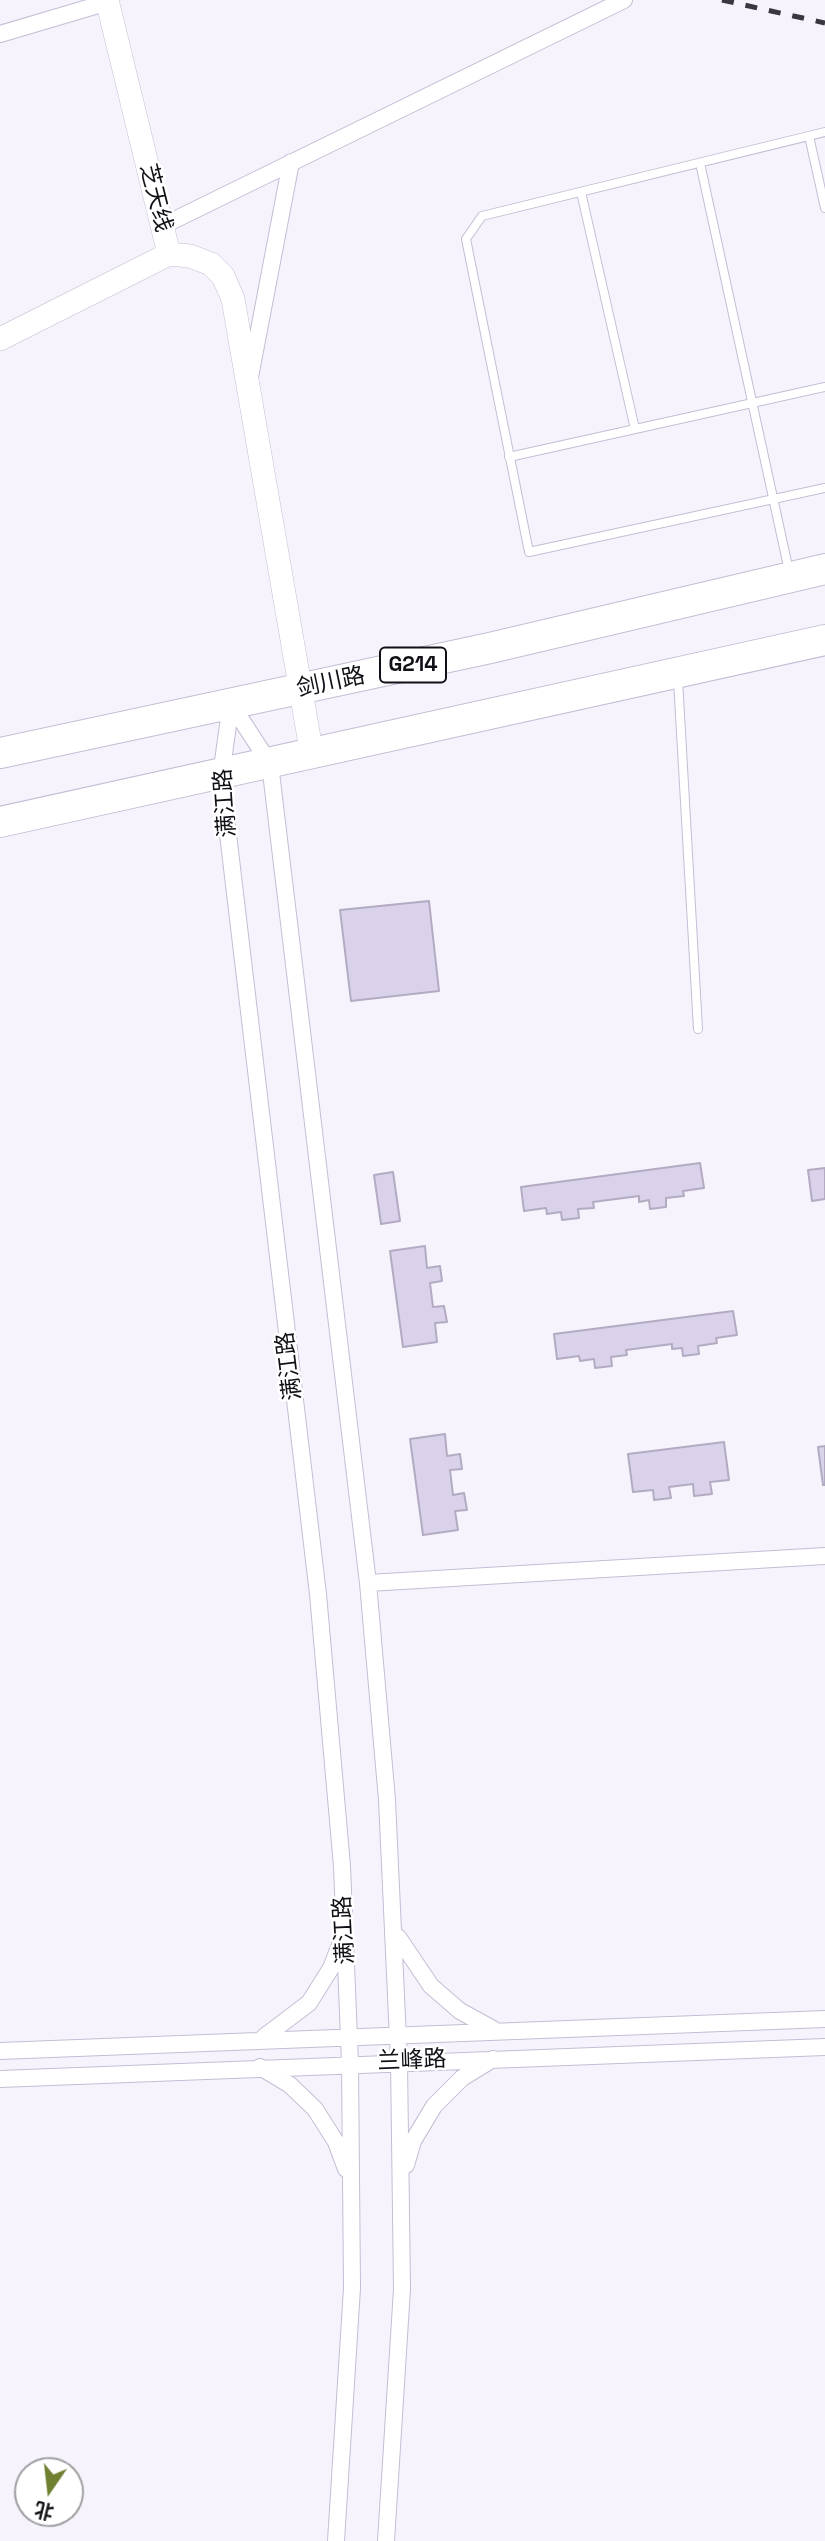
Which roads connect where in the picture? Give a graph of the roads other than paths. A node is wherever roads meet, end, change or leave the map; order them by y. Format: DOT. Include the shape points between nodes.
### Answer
graph roads {
  1 [pos="624,0"];
  2 [pos="107,1"];
  3 [pos="0,34"];
  4 [pos="825,132"];
  5 [pos="809,136"];
  6 [pos="291,162"];
  7 [pos="700,163"];
  8 [pos="581,192"];
  9 [pos="825,208"];
  10 [pos="162,226"];
  11 [pos="169,254"];
  12 [pos="0,339"];
  13 [pos="249,384"];
  14 [pos="825,387"];
  15 [pos="752,404"];
  16 [pos="635,429"];
  17 [pos="509,457"];
  18 [pos="825,488"];
  19 [pos="773,499"];
  20 [pos="825,569"];
  21 [pos="790,578"];
  22 [pos="825,640"];
  23 [pos="678,673"];
  24 [pos="302,689"];
  25 [pos="231,704"];
  26 [pos="0,753"];
  27 [pos="312,755"];
  28 [pos="270,764"];
  29 [pos="221,775"];
  30 [pos="0,822"];
  31 [pos="698,1029"];
  32 [pos="825,1556"];
  33 [pos="368,1583"];
  34 [pos="345,1927"];
  35 [pos="395,1930"];
  36 [pos="825,2019"];
  37 [pos="495,2030"];
  38 [pos="398,2033"];
  39 [pos="349,2035"];
  40 [pos="262,2039"];
  41 [pos="825,2047"];
  42 [pos="0,2051"];
  43 [pos="496,2058"];
  44 [pos="399,2061"];
  45 [pos="350,2063"];
  46 [pos="260,2067"];
  47 [pos="0,2079"];
  48 [pos="352,2197"];
  49 [pos="401,2202"];
  50 [pos="336,2541"];
  51 [pos="386,2541"];
  1 -- 6 [label="street"];
  2 -- 3 [label="street"];
  2 -- 10 [label="street, 芝天线"];
  4 -- 5 [label="lane"];
  5 -- 7 [label="lane"];
  5 -- 9 [label="lane"];
  6 -- 10 [label="street"];
  6 -- 13 [label="street"];
  7 -- 8 [label="lane"];
  7 -- 15 [label="lane"];
  8 -- 16 [label="lane"];
  8 -- 17 [label="lane" via="482,216 466,239"];
  10 -- 11 [label="street, 芝天线"];
  11 -- 12 [label="street, 芝天线"];
  11 -- 13 [label="street" via="207,261 223,276 233,299"];
  13 -- 24 [label="street"];
  14 -- 15 [label="lane"];
  15 -- 16 [label="lane"];
  15 -- 19 [label="lane"];
  16 -- 17 [label="lane"];
  17 -- 19 [label="lane" via="528,552"];
  18 -- 19 [label="lane"];
  19 -- 21 [label="lane"];
  20 -- 21 [label="highway, 剑川路 / G214"];
  21 -- 24 [label="highway, 剑川路 / G214"];
  22 -- 23 [label="highway"];
  23 -- 27 [label="highway"];
  23 -- 31 [label="lane"];
  24 -- 25 [label="highway, 剑川路 / G214"];
  24 -- 27 [label="street"];
  25 -- 26 [label="highway, 剑川路 / G214"];
  25 -- 28 [label="street, 满江路"];
  25 -- 29 [label="street, 满江路"];
  27 -- 28 [label="highway"];
  28 -- 29 [label="highway"];
  28 -- 33 [label="street, 满江路"];
  29 -- 30 [label="highway"];
  29 -- 34 [label="street, 满江路" via="318,1594"];
  32 -- 33 [label="street"];
  33 -- 35 [label="street, 满江路"];
  34 -- 39 [label="street, 满江路"];
  34 -- 40 [label="street" via="321,1987 295,2017"];
  35 -- 37 [label="street" via="430,1986 460,2011"];
  35 -- 38 [label="street, 满江路"];
  36 -- 37 [label="street, 兰峰路"];
  37 -- 38 [label="street, 兰峰路"];
  38 -- 39 [label="street, 兰峰路"];
  38 -- 44 [label="street, 满江路"];
  39 -- 40 [label="street, 兰峰路"];
  39 -- 45 [label="street, 满江路"];
  40 -- 42 [label="street, 兰峰路"];
  41 -- 43 [label="street, 兰峰路"];
  43 -- 44 [label="street, 兰峰路"];
  43 -- 49 [label="street" via="462,2078 434,2106 407,2161"];
  44 -- 45 [label="street, 兰峰路"];
  44 -- 49 [label="street, 满江路"];
  45 -- 46 [label="street, 兰峰路"];
  45 -- 48 [label="street, 满江路"];
  46 -- 47 [label="street, 兰峰路"];
  46 -- 48 [label="street" via="303,2096 327,2125 344,2160"];
  48 -- 50 [label="street, 满江路" via="350,2350"];
  49 -- 51 [label="street, 满江路" via="400,2352"];
}
